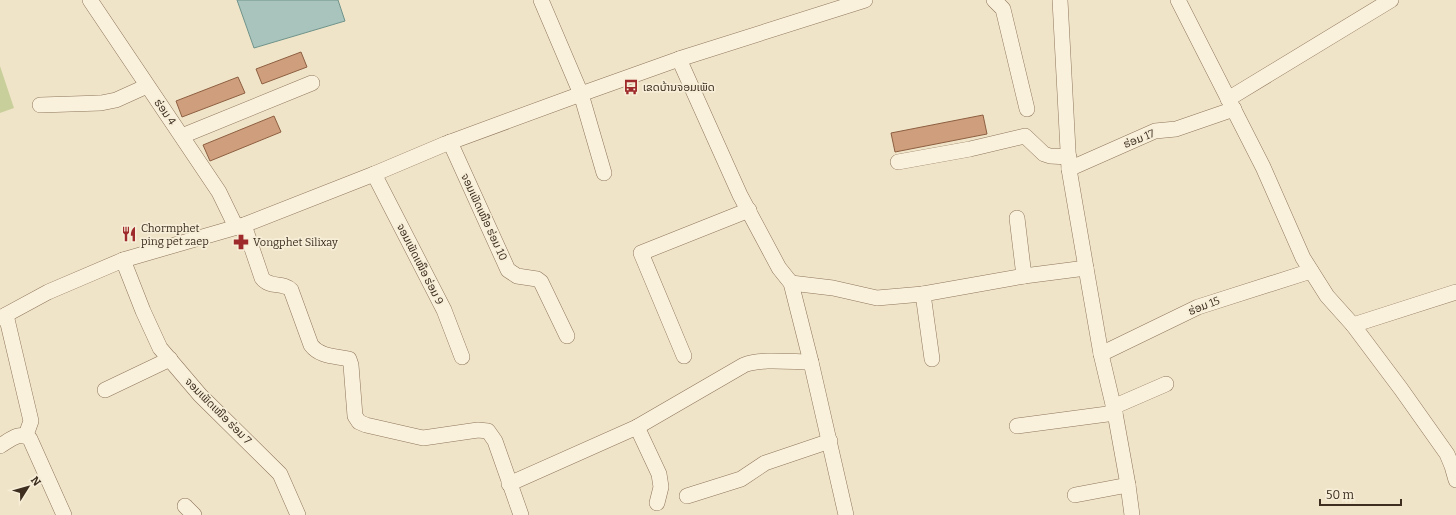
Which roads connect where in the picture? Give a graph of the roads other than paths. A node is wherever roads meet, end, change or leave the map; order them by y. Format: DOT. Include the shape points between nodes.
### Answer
graph roads {
  1 [pos="90,0"];
  2 [pos="541,0"];
  3 [pos="865,0"];
  4 [pos="994,0"];
  5 [pos="1060,0"];
  6 [pos="1178,0"];
  7 [pos="1391,0"];
  8 [pos="679,59"];
  9 [pos="312,83"];
  10 [pos="147,86"];
  11 [pos="581,94"];
  12 [pos="1231,104"];
  13 [pos="40,105"];
  14 [pos="1027,109"];
  15 [pos="182,136"];
  16 [pos="450,142"];
  17 [pos="898,162"];
  18 [pos="1069,163"];
  19 [pos="604,173"];
  20 [pos="374,174"];
  21 [pos="749,210"];
  22 [pos="1017,218"];
  23 [pos="240,226"];
  24 [pos="123,260"];
  25 [pos="1086,268"];
  26 [pos="1311,271"];
  27 [pos="1024,276"];
  28 [pos="791,283"];
  29 [pos="1456,292"];
  30 [pos="923,294"];
  31 [pos="3,317"];
  32 [pos="1353,325"];
  33 [pos="567,336"];
  34 [pos="1101,354"];
  35 [pos="684,356"];
  36 [pos="462,357"];
  37 [pos="170,359"];
  38 [pos="932,359"];
  39 [pos="811,362"];
  40 [pos="1166,384"];
  41 [pos="105,390"];
  42 [pos="1114,410"];
  43 [pos="1017,426"];
  44 [pos="637,427"];
  45 [pos="26,435"];
  46 [pos="830,441"];
  47 [pos="0,446"];
  48 [pos="1456,480"];
  49 [pos="509,484"];
  50 [pos="1128,484"];
  51 [pos="1075,494"];
  52 [pos="687,496"];
  53 [pos="657,503"];
  54 [pos="64,515"];
  55 [pos="298,515"];
  56 [pos="521,515"];
  57 [pos="846,515"];
  58 [pos="1132,515"];
  1 -- 10 [label="street, ຮ່ອມ 4"];
  2 -- 11 [label="street"];
  3 -- 8 [label="street"];
  4 -- 14 [label="street" via="1003,9"];
  5 -- 18 [label="street"];
  6 -- 12 [label="street"];
  7 -- 12 [label="street, ຮ່ອມ 17"];
  8 -- 11 [label="street"];
  8 -- 21 [label="street"];
  9 -- 15 [label="street"];
  10 -- 13 [label="street" via="116,100 101,103"];
  10 -- 15 [label="street, ຮ່ອມ 4"];
  11 -- 16 [label="street"];
  11 -- 19 [label="street"];
  12 -- 18 [label="street, ຮ່ອມ 17" via="1176,129 1155,131"];
  12 -- 26 [label="street"];
  15 -- 23 [label="street, ຮ່ອມ 4"];
  16 -- 20 [label="street"];
  16 -- 33 [label="street, ຈອມເພັດເໜືອ ຮ່ອມ 10" via="508,270 517,276 536,278 541,282"];
  17 -- 18 [label="street" via="1025,136 1044,154"];
  18 -- 25 [label="street"];
  20 -- 23 [label="street"];
  20 -- 36 [label="street, ຈອມເພັດເໜືອ ຮ່ອມ 9" via="444,310"];
  21 -- 28 [label="street" via="779,268"];
  21 -- 35 [label="street" via="641,253"];
  22 -- 27 [label="street"];
  23 -- 24 [label="street"];
  23 -- 49 [label="street, ຮ່ອມ 4" via="262,278 268,283 291,290 311,345 321,354 349,360 355,416 359,422 423,438 478,430 488,431 495,441"];
  24 -- 31 [label="street" via="48,292"];
  24 -- 37 [label="street, ຈອມເພັດເໜືອ ຮ່ອມ 7" via="160,348"];
  25 -- 27 [label="street"];
  25 -- 34 [label="street"];
  26 -- 32 [label="street" via="1327,296"];
  26 -- 34 [label="street, ຮ່ອມ 15" via="1198,307"];
  27 -- 30 [label="street"];
  28 -- 30 [label="street" via="833,288 877,298"];
  28 -- 39 [label="street"];
  29 -- 32 [label="street"];
  30 -- 38 [label="street"];
  31 -- 45 [label="street" via="31,421"];
  32 -- 48 [label="street" via="1447,454"];
  34 -- 42 [label="street"];
  37 -- 41 [label="street"];
  37 -- 55 [label="street, ຈອມເພັດເໜືອ ຮ່ອມ 7" via="200,395 280,474"];
  39 -- 44 [label="street" via="748,363"];
  39 -- 46 [label="street"];
  40 -- 42 [label="street"];
  42 -- 43 [label="street"];
  42 -- 50 [label="street"];
  44 -- 49 [label="street"];
  44 -- 53 [label="street" via="659,474 661,487"];
  45 -- 47 [label="street"];
  45 -- 54 [label="street"];
  46 -- 52 [label="street" via="765,463 740,479"];
  46 -- 57 [label="street"];
  49 -- 56 [label="street"];
  50 -- 51 [label="street"];
  50 -- 58 [label="street"];
}
